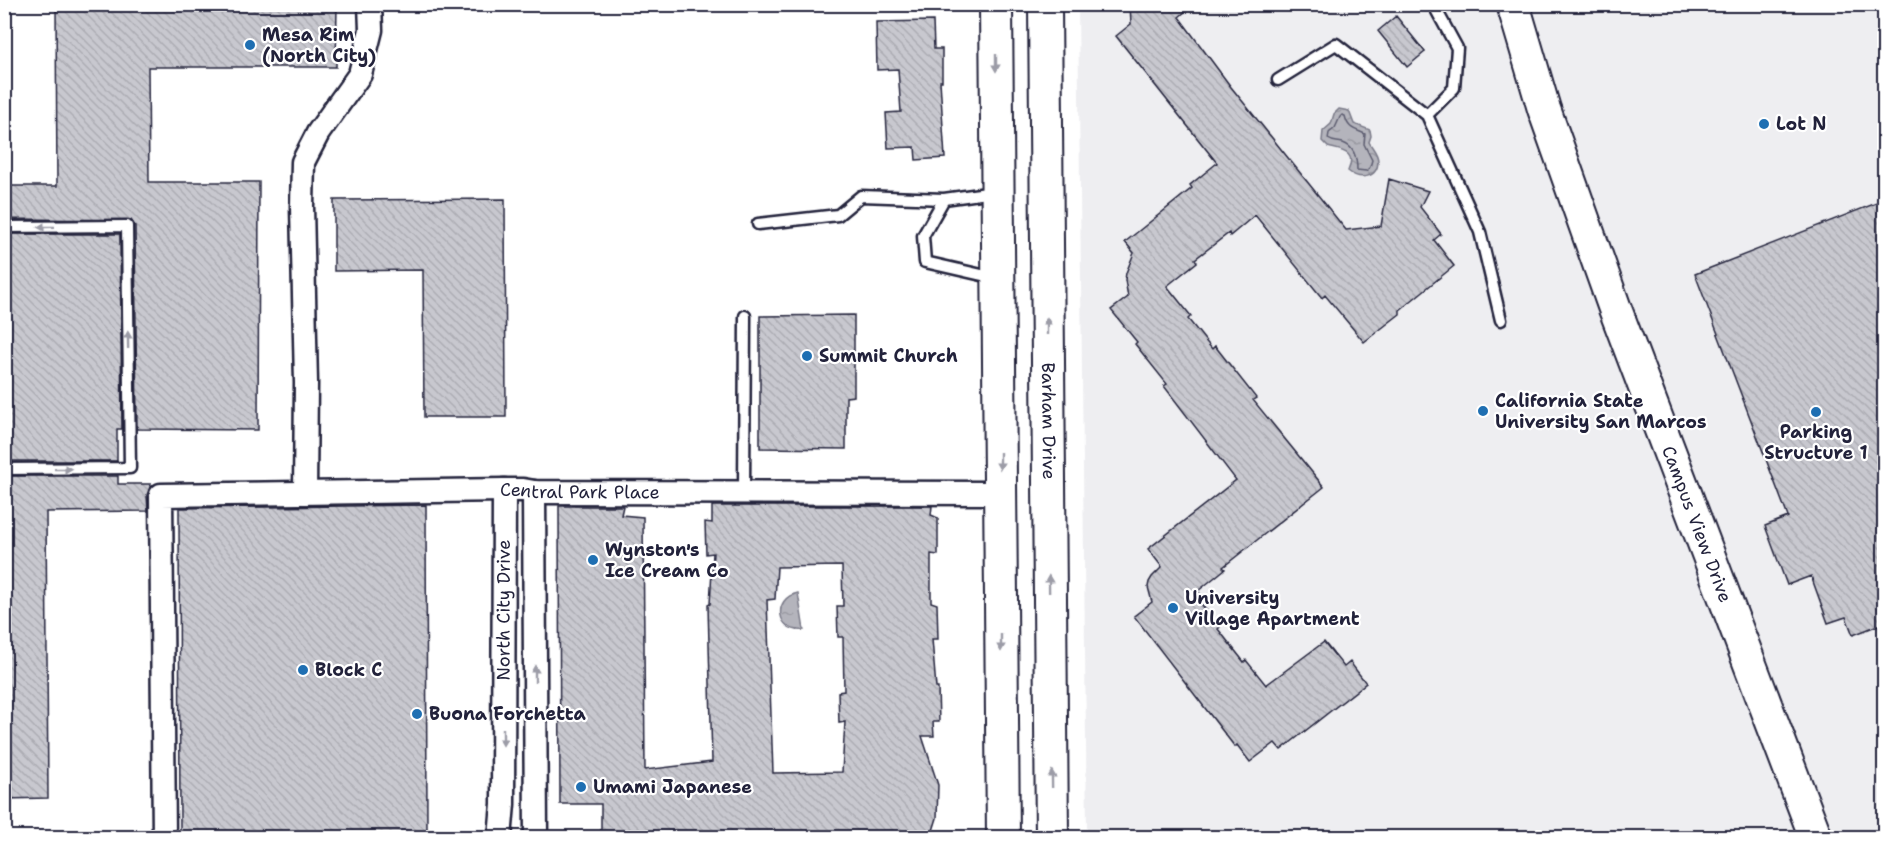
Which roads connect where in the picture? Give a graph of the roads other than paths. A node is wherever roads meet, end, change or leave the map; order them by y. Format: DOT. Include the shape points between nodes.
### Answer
graph roads {
  1 [pos="370,4"];
  2 [pos="996,4"];
  3 [pos="1045,4"];
  4 [pos="1433,4"];
  5 [pos="1513,4"];
  6 [pos="1278,80"];
  7 [pos="1427,115"];
  8 [pos="997,192"];
  9 [pos="944,199"];
  10 [pos="758,224"];
  11 [pos="4,227"];
  12 [pos="998,279"];
  13 [pos="745,316"];
  14 [pos="1501,320"];
  15 [pos="4,469"];
  16 [pos="504,490"];
  17 [pos="534,492"];
  18 [pos="305,493"];
  19 [pos="744,493"];
  20 [pos="1000,508"];
  21 [pos="164,837"];
  22 [pos="500,837"];
  23 [pos="536,837"];
  24 [pos="1003,837"];
  25 [pos="1052,837"];
  26 [pos="1816,837"];
  1 -- 18 [label="street" via="370,30 360,74 318,133 303,162"];
  2 -- 8 [label="main road, one-way"];
  25 -- 3 [label="main road, Barham Drive, one-way"];
  4 -- 7 [label="lane" via="1457,48 1455,88"];
  5 -- 26 [label="main road, Campus View Drive" via="1544,109 1614,306"];
  6 -- 7 [label="lane" via="1336,44"];
  7 -- 14 [label="lane" via="1480,232"];
  8 -- 9 [label="lane"];
  8 -- 12 [label="main road"];
  9 -- 10 [label="lane" via="861,196 838,215"];
  9 -- 12 [label="lane" via="923,236 925,262"];
  15 -- 11 [label="lane, one-way" via="130,468 127,226"];
  12 -- 20 [label="main road, one-way"];
  13 -- 19 [label="lane"];
  16 -- 17 [label="street, Central Park Place"];
  16 -- 18 [label="street, Central Park Place"];
  16 -- 22 [label="street, North City Drive, one-way"];
  17 -- 19 [label="street, Central Park Place"];
  23 -- 17 [label="street, North City Drive, one-way"];
  18 -- 21 [label="street, Central Park Place" via="161,495"];
  19 -- 20 [label="street, Central Park Place"];
  20 -- 24 [label="main road, one-way"];
}
